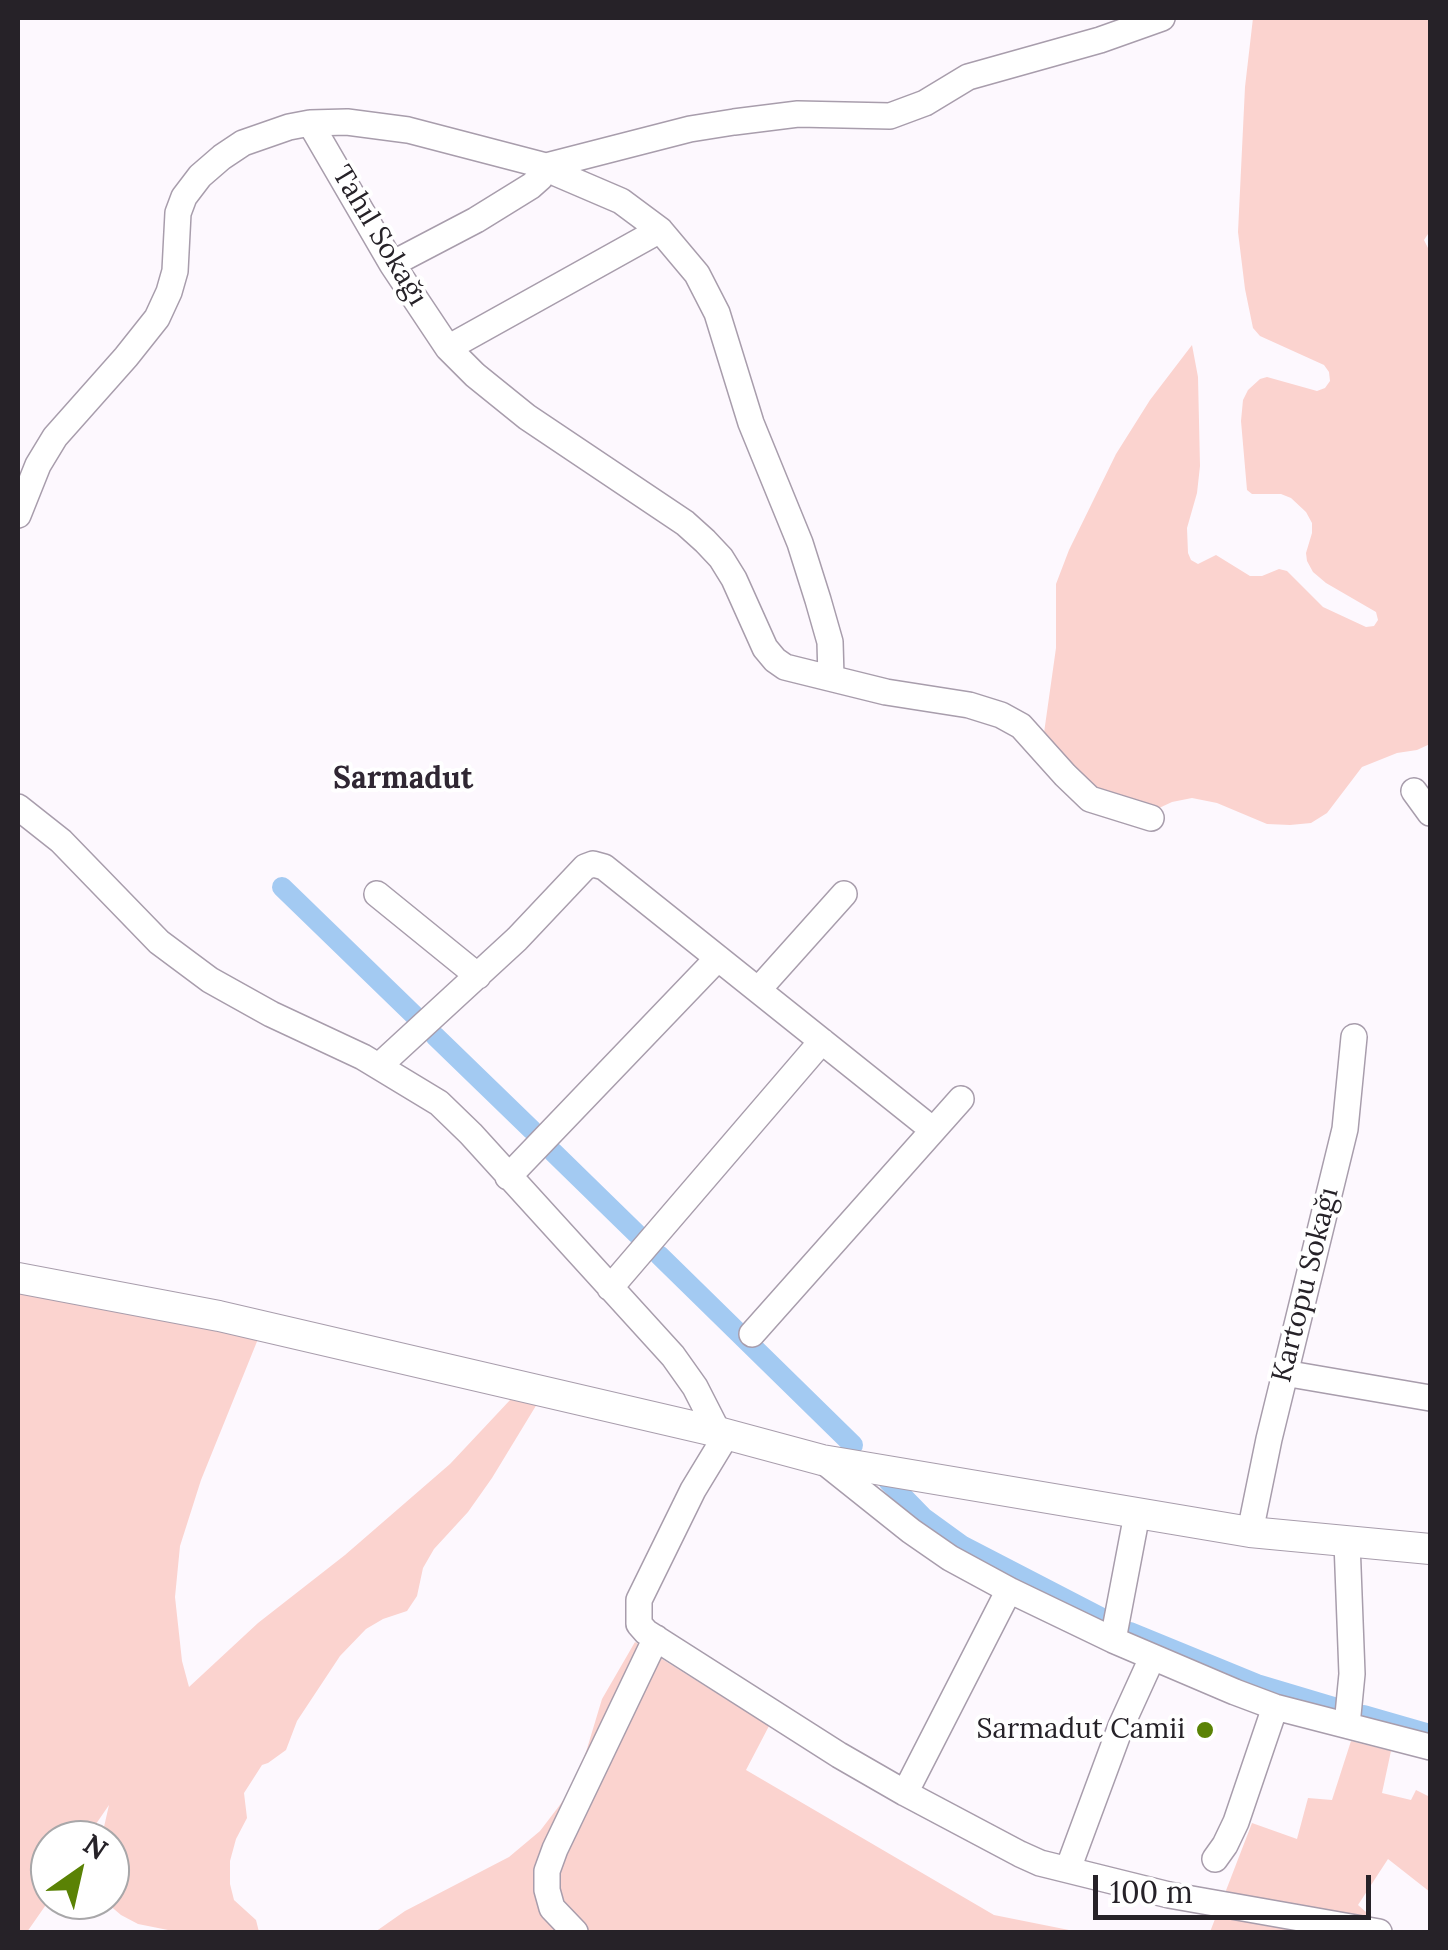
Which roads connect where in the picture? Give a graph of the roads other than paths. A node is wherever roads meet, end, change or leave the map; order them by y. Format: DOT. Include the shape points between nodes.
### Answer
graph roads {
  1 [pos="1162,18"];
  2 [pos="310,123"];
  3 [pos="546,166"];
  4 [pos="660,230"];
  5 [pos="392,264"];
  6 [pos="448,348"];
  7 [pos="18,515"];
  8 [pos="831,677"];
  9 [pos="1414,791"];
  10 [pos="18,807"];
  11 [pos="1430,813"];
  12 [pos="1151,818"];
  13 [pos="377,894"];
  14 [pos="844,894"];
  15 [pos="718,958"];
  16 [pos="478,976"];
  17 [pos="758,990"];
  18 [pos="1354,1037"];
  19 [pos="822,1041"];
  20 [pos="380,1066"];
  21 [pos="961,1099"];
  22 [pos="933,1130"];
  23 [pos="508,1177"];
  24 [pos="18,1278"];
  25 [pos="610,1288"];
  26 [pos="752,1334"];
  27 [pos="1284,1374"];
  28 [pos="1430,1398"];
  29 [pos="723,1433"];
  30 [pos="822,1460"];
  31 [pos="1138,1514"];
  32 [pos="1250,1532"];
  33 [pos="1347,1542"];
  34 [pos="1430,1549"];
  35 [pos="1009,1590"];
  36 [pos="656,1638"];
  37 [pos="1113,1640"];
  38 [pos="1152,1658"];
  39 [pos="1276,1706"];
  40 [pos="1348,1724"];
  41 [pos="1430,1747"];
  42 [pos="905,1792"];
  43 [pos="1215,1859"];
  44 [pos="1068,1869"];
  45 [pos="574,1932"];
  46 [pos="1379,1932"];
  1 -- 3 [label="street, Tahıl Sokağı" via="968,78 890,116 798,114 734,122"];
  2 -- 3 [label="street, Tahıl Sokağı" via="408,130"];
  2 -- 5 [label="street, Tahıl Sokağı"];
  2 -- 7 [label="street" via="243,143 184,197 175,271 156,318 55,437"];
  3 -- 4 [label="street" via="621,201"];
  3 -- 5 [label="street" via="520,193"];
  4 -- 6 [label="street"];
  4 -- 8 [label="street" via="717,313 818,600"];
  5 -- 6 [label="street, Tahıl Sokağı"];
  6 -- 8 [label="street, Tahıl Sokağı" via="528,417 705,541 734,579 775,660"];
  8 -- 12 [label="street, Tahıl Sokağı" via="1001,715 1090,798"];
  9 -- 11 [label="street"];
  10 -- 20 [label="street" via="183,961 237,996"];
  13 -- 16 [label="street"];
  14 -- 17 [label="street"];
  15 -- 16 [label="street" via="593,864"];
  15 -- 17 [label="street"];
  15 -- 23 [label="street"];
  16 -- 20 [label="street"];
  17 -- 19 [label="street"];
  18 -- 27 [label="street, Kartopu Sokağı" via="1345,1128"];
  19 -- 22 [label="street"];
  19 -- 25 [label="street"];
  20 -- 23 [label="street" via="439,1103"];
  21 -- 22 [label="street"];
  22 -- 26 [label="street"];
  23 -- 25 [label="street"];
  24 -- 29 [label="main road" via="219,1316"];
  25 -- 29 [label="street" via="673,1356"];
  27 -- 28 [label="street"];
  27 -- 32 [label="street, Kartopu Sokağı"];
  29 -- 30 [label="main road"];
  29 -- 36 [label="street" via="640,1600 639,1624"];
  30 -- 31 [label="main road"];
  30 -- 35 [label="street" via="931,1545"];
  31 -- 32 [label="main road"];
  31 -- 37 [label="street"];
  32 -- 33 [label="main road"];
  33 -- 34 [label="main road"];
  33 -- 40 [label="street"];
  35 -- 37 [label="street"];
  35 -- 42 [label="street"];
  36 -- 42 [label="street"];
  36 -- 45 [label="street" via="547,1871 552,1908"];
  37 -- 38 [label="street"];
  38 -- 39 [label="street"];
  38 -- 44 [label="street"];
  39 -- 40 [label="street"];
  39 -- 43 [label="street" via="1236,1822"];
  40 -- 41 [label="street"];
  42 -- 44 [label="street" via="1020,1854"];
  44 -- 46 [label="street" via="1169,1895"];
}
